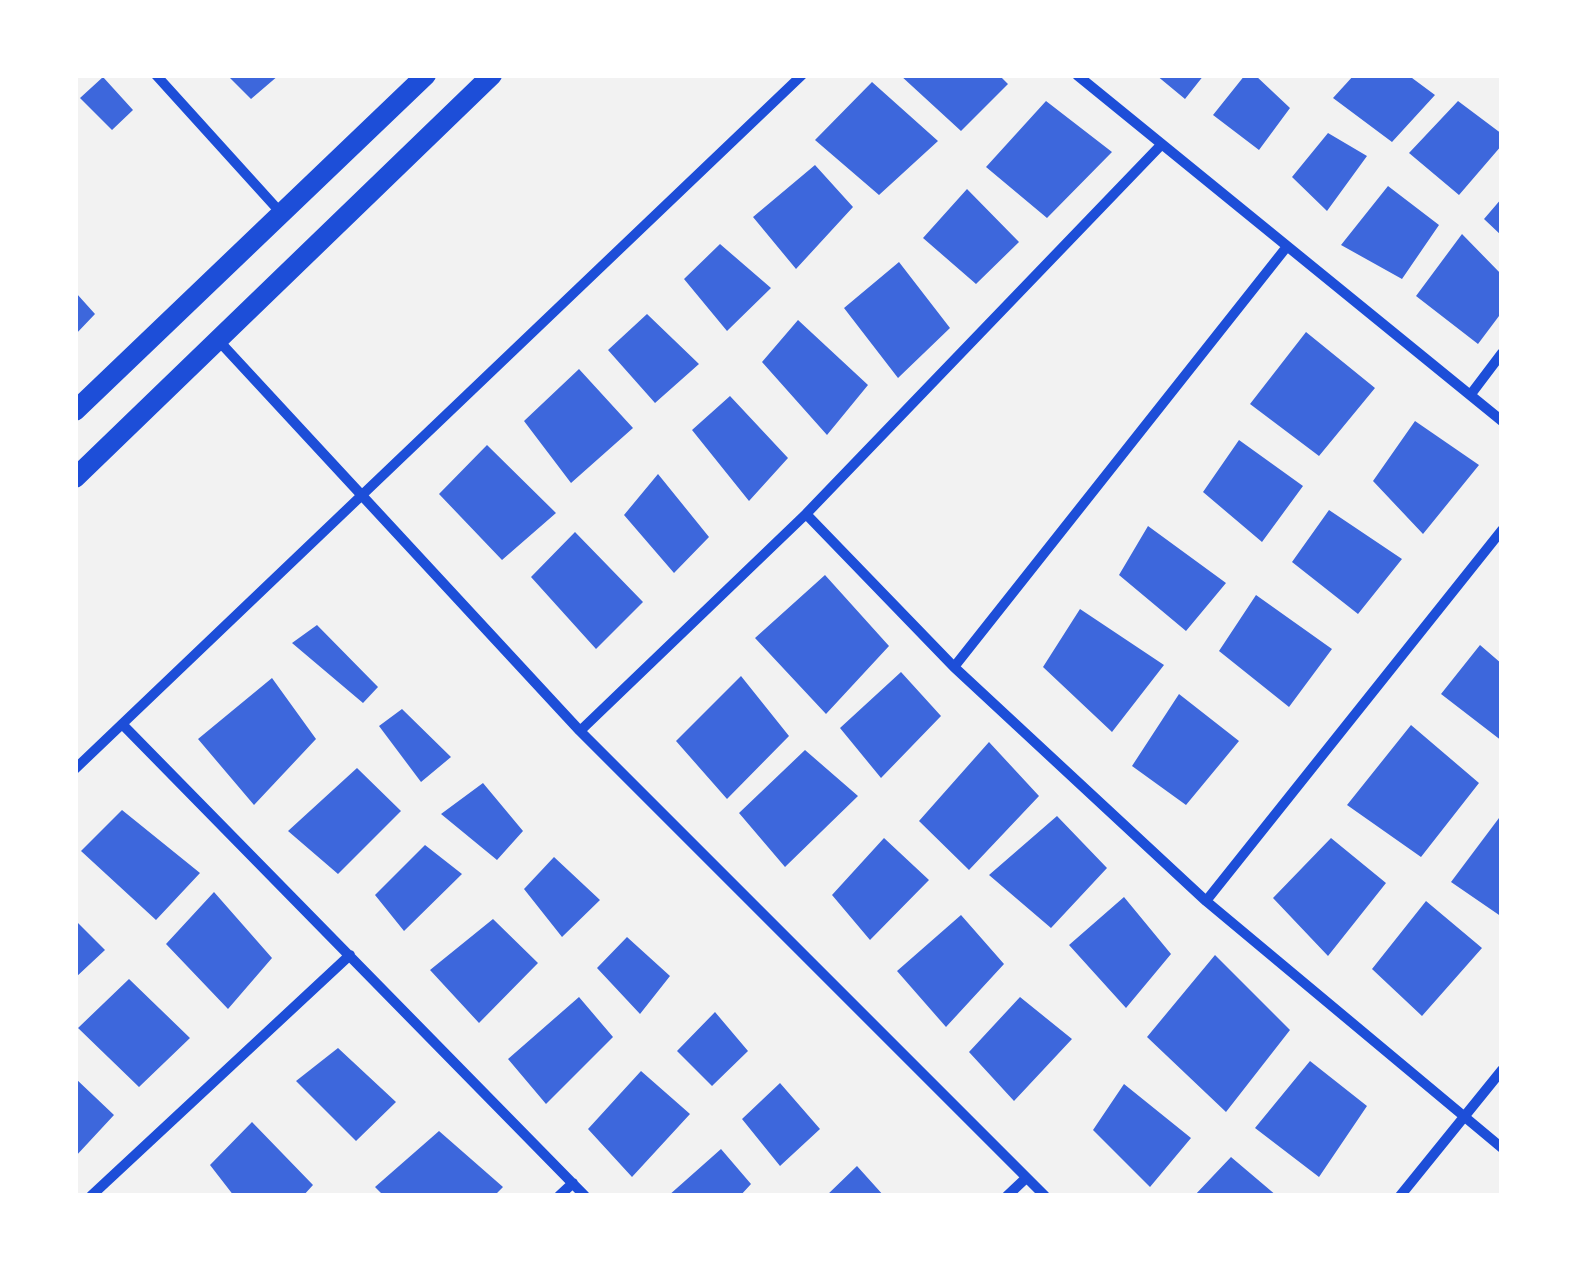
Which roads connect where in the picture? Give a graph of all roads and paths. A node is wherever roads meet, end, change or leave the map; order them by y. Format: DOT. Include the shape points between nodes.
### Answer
graph roads {
  1 [pos="156,75"];
  2 [pos="426,75"];
  3 [pos="492,75"];
  4 [pos="802,75"];
  5 [pos="1076,75"];
  6 [pos="1162,144"];
  7 [pos="281,213"];
  8 [pos="1286,249"];
  9 [pos="218,340"];
  10 [pos="1502,353"];
  11 [pos="1471,394"];
  12 [pos="75,411"];
  13 [pos="1502,421"];
  14 [pos="75,478"];
  15 [pos="360,494"];
  16 [pos="806,514"];
  17 [pos="1502,530"];
  18 [pos="954,667"];
  19 [pos="123,725"];
  20 [pos="580,731"];
  21 [pos="75,769"];
  22 [pos="1206,901"];
  23 [pos="350,955"];
  24 [pos="1502,1070"];
  25 [pos="1462,1117"];
  26 [pos="1502,1148"];
  27 [pos="1024,1179"];
  28 [pos="573,1183"];
  29 [pos="91,1196"];
  30 [pos="559,1196"];
  31 [pos="586,1196"];
  32 [pos="1007,1196"];
  33 [pos="1044,1196"];
  34 [pos="1400,1196"];
  1 -- 7 [label="street"];
  2 -- 7 [label="main road"];
  3 -- 9 [label="main road"];
  4 -- 15 [label="street"];
  5 -- 6 [label="street"];
  6 -- 8 [label="street"];
  6 -- 16 [label="street"];
  7 -- 12 [label="main road"];
  8 -- 11 [label="street"];
  8 -- 18 [label="street"];
  9 -- 14 [label="main road"];
  9 -- 15 [label="street"];
  10 -- 11 [label="street"];
  11 -- 13 [label="street"];
  15 -- 19 [label="street"];
  15 -- 20 [label="street"];
  16 -- 18 [label="street"];
  16 -- 20 [label="street"];
  17 -- 22 [label="street"];
  18 -- 22 [label="street"];
  19 -- 21 [label="street"];
  19 -- 23 [label="street"];
  20 -- 27 [label="street"];
  22 -- 25 [label="street"];
  23 -- 28 [label="street"];
  23 -- 29 [label="street"];
  24 -- 25 [label="street"];
  25 -- 26 [label="street"];
  25 -- 34 [label="street"];
  27 -- 32 [label="street"];
  27 -- 33 [label="street"];
  28 -- 30 [label="street"];
  28 -- 31 [label="street"];
}
